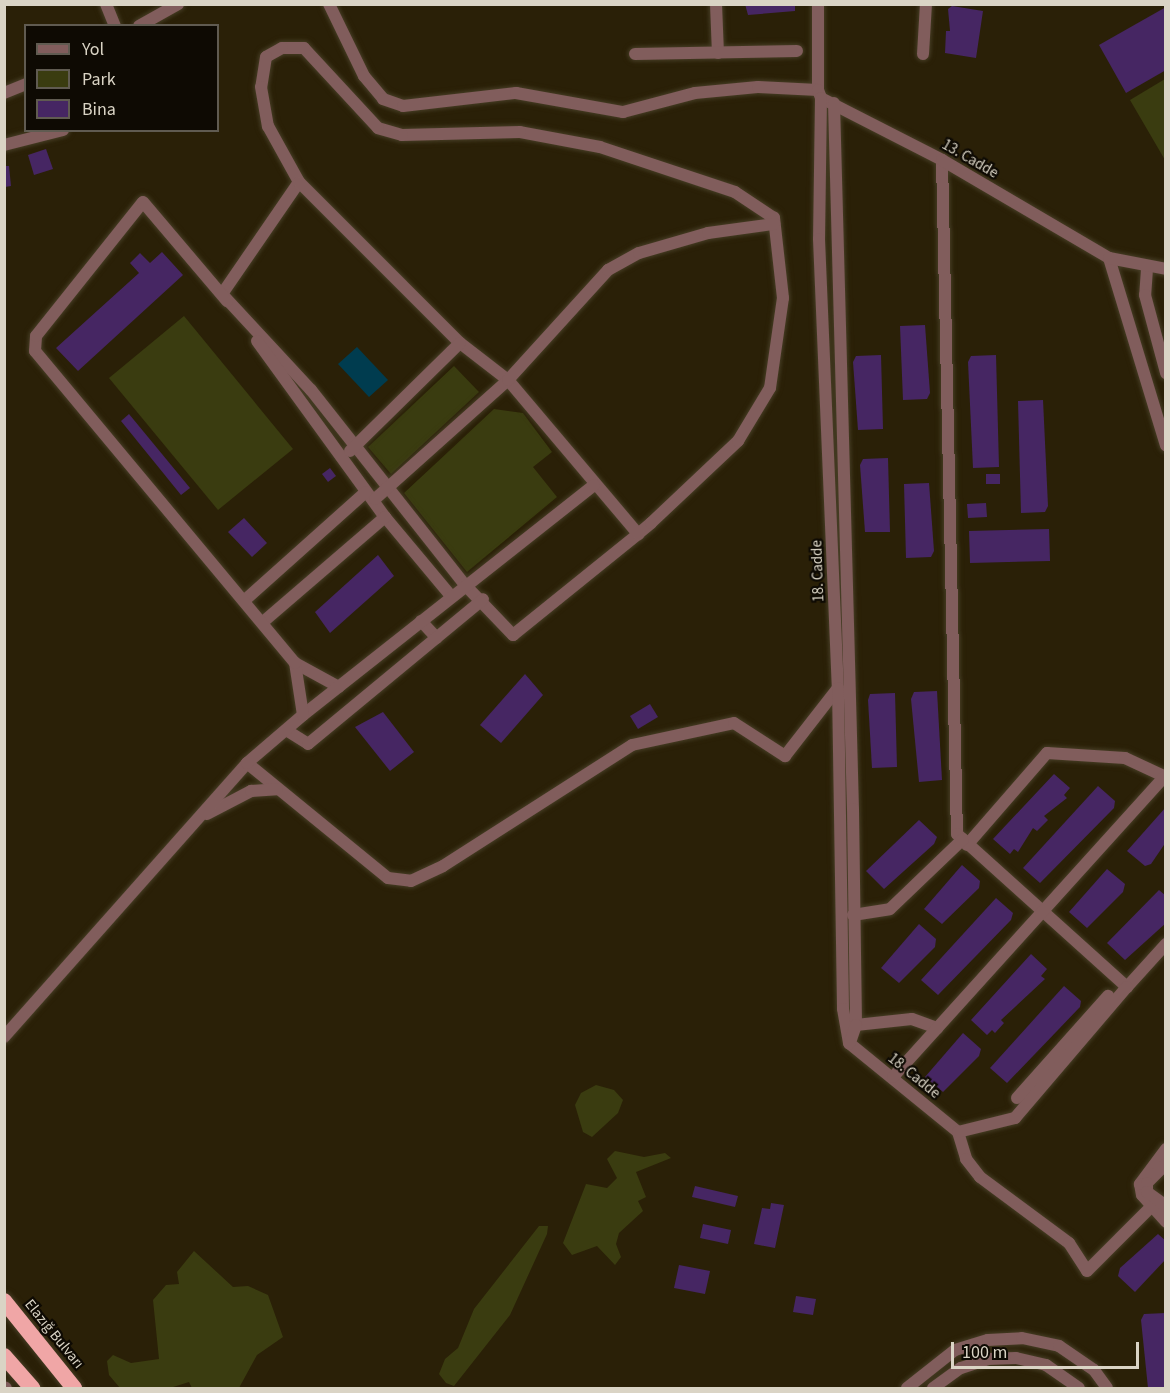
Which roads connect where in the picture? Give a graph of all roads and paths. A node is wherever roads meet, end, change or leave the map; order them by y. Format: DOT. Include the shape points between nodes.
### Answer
graph roads {
  1 [pos="106,4"];
  2 [pos="178,4"];
  3 [pos="329,4"];
  4 [pos="716,4"];
  5 [pos="818,4"];
  6 [pos="926,4"];
  7 [pos="114,24"];
  8 [pos="143,24"];
  9 [pos="797,51"];
  10 [pos="718,52"];
  11 [pos="635,54"];
  12 [pos="923,54"];
  13 [pos="24,85"];
  14 [pos="4,93"];
  15 [pos="820,94"];
  16 [pos="834,103"];
  17 [pos="55,132"];
  18 [pos="4,145"];
  19 [pos="942,160"];
  20 [pos="299,182"];
  21 [pos="774,224"];
  22 [pos="1109,258"];
  23 [pos="1166,269"];
  24 [pos="1147,270"];
  25 [pos="222,294"];
  26 [pos="460,343"];
  27 [pos="1166,373"];
  28 [pos="508,380"];
  29 [pos="354,446"];
  30 [pos="1166,446"];
  31 [pos="342,458"];
  32 [pos="594,484"];
  33 [pos="389,486"];
  34 [pos="371,496"];
  35 [pos="385,517"];
  36 [pos="638,534"];
  37 [pos="466,586"];
  38 [pos="452,597"];
  39 [pos="483,599"];
  40 [pos="245,600"];
  41 [pos="421,621"];
  42 [pos="263,622"];
  43 [pos="437,638"];
  44 [pos="295,663"];
  45 [pos="339,687"];
  46 [pos="838,688"];
  47 [pos="303,714"];
  48 [pos="286,730"];
  49 [pos="248,763"];
  50 [pos="1165,777"];
  51 [pos="278,789"];
  52 [pos="198,819"];
  53 [pos="965,842"];
  54 [pos="1041,912"];
  55 [pos="854,915"];
  56 [pos="1166,944"];
  57 [pos="1124,984"];
  58 [pos="856,1025"];
  59 [pos="936,1028"];
  60 [pos="4,1037"];
  61 [pos="849,1043"];
  62 [pos="893,1077"];
  63 [pos="1017,1098"];
  64 [pos="958,1132"];
  65 [pos="1166,1149"];
  66 [pos="1166,1164"];
  67 [pos="1166,1206"];
  68 [pos="1150,1208"];
  69 [pos="1166,1222"];
  70 [pos="4,1301"];
  71 [pos="4,1356"];
  72 [pos="33,1389"];
  73 [pos="74,1389"];
  74 [pos="907,1389"];
  75 [pos="933,1389"];
  76 [pos="1079,1389"];
  77 [pos="1107,1389"];
  1 -- 7 [label="street"];
  2 -- 8 [label="street"];
  3 -- 15 [label="street, 13. Cadde" via="364,76 383,99 403,106 516,93 623,112 694,93 758,87"];
  4 -- 10 [label="street"];
  5 -- 15 [label="street, 18. Cadde"];
  6 -- 12 [label="street"];
  9 -- 10 [label="street"];
  10 -- 11 [label="street"];
  13 -- 14 [label="street"];
  15 -- 16 [label="street, 13. Cadde"];
  15 -- 46 [label="street, 18. Cadde" via="819,239"];
  16 -- 19 [label="street, 13. Cadde"];
  16 -- 55 [label="street, 18. Cadde"];
  17 -- 18 [label="street"];
  19 -- 22 [label="street, 13. Cadde"];
  19 -- 53 [label="street" via="957,834"];
  20 -- 21 [label="street" via="268,126 261,87 266,57 282,48 304,48 321,62 352,105 378,128 402,135 520,132 600,147 735,192 774,219"];
  20 -- 25 [label="street"];
  20 -- 26 [label="street"];
  21 -- 28 [label="street" via="708,233 639,253 608,270"];
  21 -- 36 [label="street" via="783,298 770,388 738,441"];
  22 -- 24 [label="street, 13. Cadde"];
  22 -- 30 [label="street"];
  23 -- 24 [label="street, 13. Cadde"];
  24 -- 27 [label="street" via="1146,295"];
  25 -- 29 [label="street" via="311,390"];
  25 -- 31 [label="street"];
  25 -- 40 [label="street" via="142,202 36,336 35,351"];
  26 -- 28 [label="street"];
  26 -- 29 [label="street"];
  28 -- 32 [label="street"];
  28 -- 33 [label="street"];
  29 -- 31 [label="street"];
  29 -- 33 [label="street"];
  31 -- 34 [label="street"];
  32 -- 36 [label="street"];
  32 -- 37 [label="street"];
  33 -- 34 [label="street"];
  33 -- 37 [label="street"];
  34 -- 35 [label="street"];
  34 -- 40 [label="street"];
  35 -- 38 [label="street"];
  35 -- 42 [label="street"];
  36 -- 39 [label="street" via="513,634"];
  37 -- 38 [label="street"];
  37 -- 39 [label="street"];
  38 -- 41 [label="street"];
  39 -- 43 [label="street"];
  40 -- 42 [label="street"];
  41 -- 43 [label="street"];
  41 -- 45 [label="street"];
  42 -- 44 [label="street"];
  43 -- 48 [label="street" via="308,744"];
  44 -- 45 [label="street"];
  44 -- 47 [label="street"];
  45 -- 47 [label="street"];
  46 -- 51 [label="street" via="785,756 734,723 632,746 443,866 411,881 388,878"];
  46 -- 61 [label="street, 18. Cadde" via="843,1009"];
  47 -- 48 [label="street"];
  48 -- 49 [label="street"];
  49 -- 51 [label="street"];
  49 -- 52 [label="street"];
  50 -- 53 [label="street" via="1125,758 1047,753"];
  50 -- 54 [label="street"];
  51 -- 52 [label="street" via="250,791"];
  52 -- 60 [label="street"];
  53 -- 54 [label="street"];
  53 -- 55 [label="street" via="890,909"];
  54 -- 57 [label="street"];
  54 -- 59 [label="street"];
  55 -- 58 [label="street, 18. Cadde"];
  56 -- 57 [label="street"];
  57 -- 63 [label="street"];
  57 -- 64 [label="street" via="1015,1118"];
  58 -- 59 [label="street" via="912,1019"];
  58 -- 61 [label="street, 18. Cadde"];
  59 -- 62 [label="street"];
  61 -- 62 [label="street, 18. Cadde"];
  62 -- 64 [label="street, 18. Cadde"];
  64 -- 68 [label="street" via="966,1159 980,1177 1069,1243 1087,1270"];
  65 -- 68 [label="street" via="1142,1176 1142,1195"];
  66 -- 67 [label="street" via="1147,1183 1147,1192"];
  68 -- 69 [label="street"];
  70 -- 73 [label="highway, Elazığ Bulvarı"];
  71 -- 72 [label="highway"];
  74 -- 77 [label="street" via="955,1350 988,1340 1022,1338 1059,1346 1094,1370"];
  75 -- 76 [label="street" via="961,1368 988,1359 1016,1358 1046,1365"];
}
